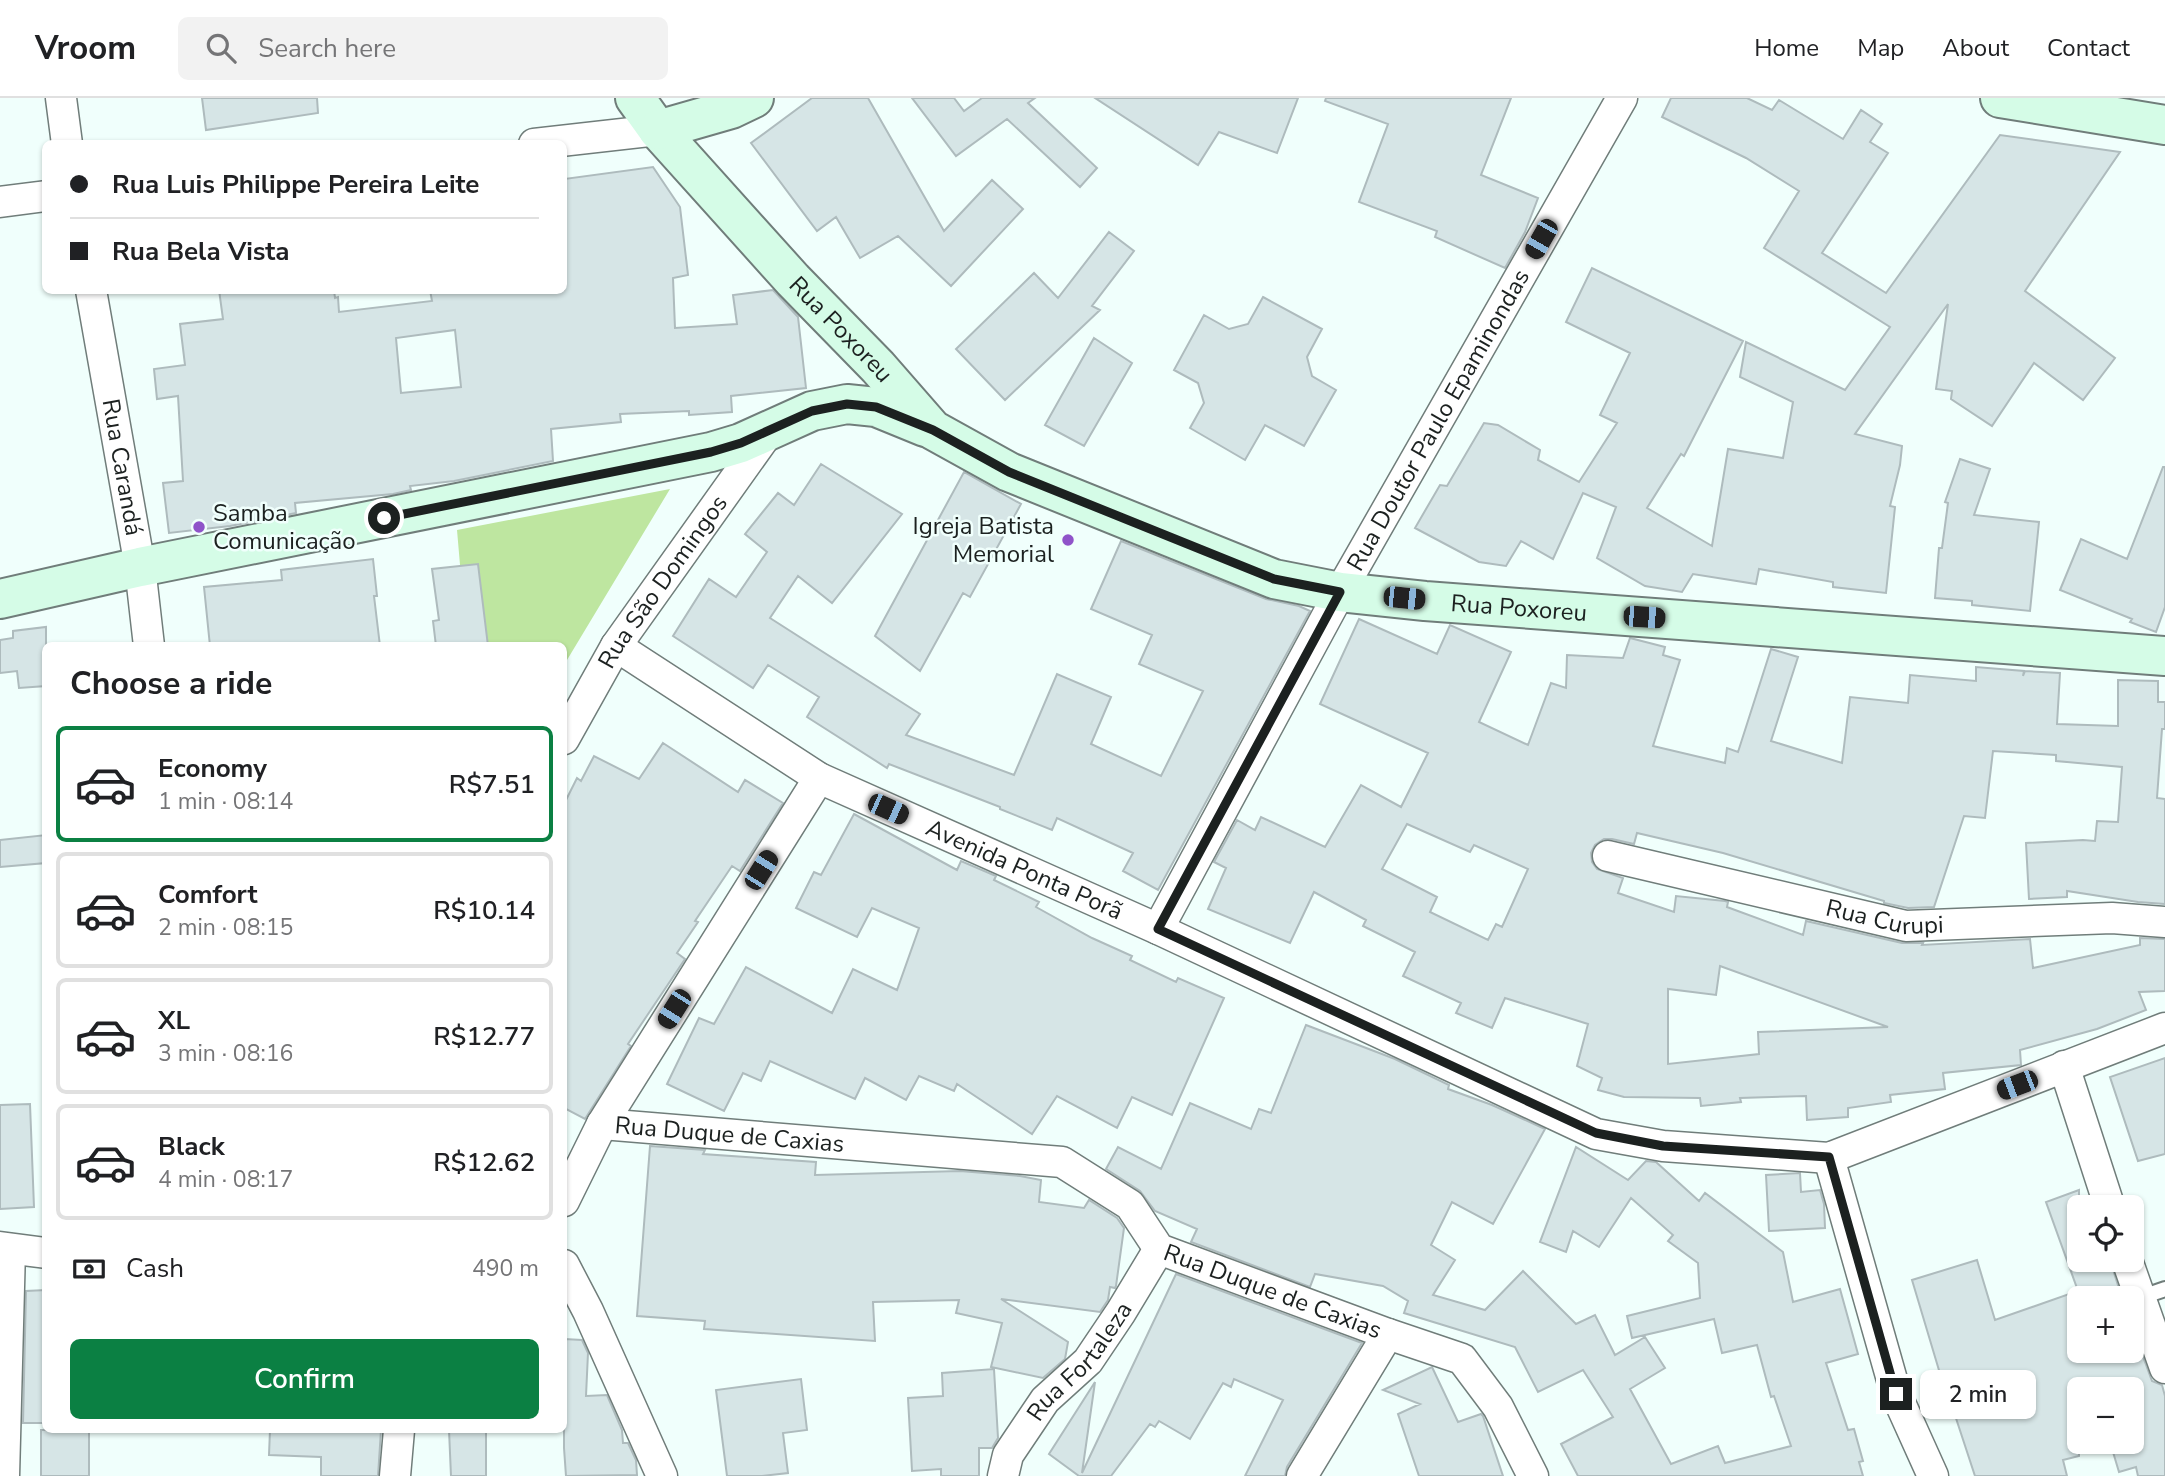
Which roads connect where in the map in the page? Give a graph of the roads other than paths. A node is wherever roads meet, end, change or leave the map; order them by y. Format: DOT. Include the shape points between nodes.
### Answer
graph roads {
  1 [pos="61,98"];
  2 [pos="635,98"];
  3 [pos="754,98"];
  4 [pos="1622,98"];
  5 [pos="2000,98"];
  6 [pos="2165,125"];
  7 [pos="658,130"];
  8 [pos="66,140"];
  9 [pos="567,140"];
  10 [pos="42,197"];
  11 [pos="0,202"];
  12 [pos="92,294"];
  13 [pos="770,430"];
  14 [pos="933,430"];
  15 [pos="139,566"];
  16 [pos="1340,592"];
  17 [pos="0,599"];
  18 [pos="148,642"];
  19 [pos="616,646"];
  20 [pos="2165,656"];
  21 [pos="567,734"];
  22 [pos="819,778"];
  23 [pos="1608,856"];
  24 [pos="2165,922"];
  25 [pos="1158,929"];
  26 [pos="2165,1028"];
  27 [pos="2064,1066"];
  28 [pos="602,1124"];
  29 [pos="1829,1157"];
  30 [pos="2106,1195"];
  31 [pos="567,1196"];
  32 [pos="5,1248"];
  33 [pos="1159,1249"];
  34 [pos="42,1253"];
  35 [pos="2136,1272"];
  36 [pos="567,1277"];
  37 [pos="2152,1294"];
  38 [pos="575,1310"];
  39 [pos="1388,1334"];
  40 [pos="2165,1368"];
  41 [pos="399,1433"];
  42 [pos="4,1476"];
  43 [pos="395,1476"];
  44 [pos="662,1476"];
  45 [pos="1003,1476"];
  46 [pos="1302,1476"];
  47 [pos="1533,1476"];
  48 [pos="1933,1476"];
  1 -- 8 [label="street"];
  2 -- 7 [label="street, Rua Poxoreu"];
  3 -- 7 [label="street"];
  4 -- 16 [label="street, Rua Doutor Paulo Epaminondas"];
  5 -- 6 [label="street"];
  7 -- 9 [label="street"];
  7 -- 14 [label="street, Rua Poxoreu"];
  10 -- 11 [label="street"];
  12 -- 15 [label="street, Rua Carandá"];
  13 -- 14 [label="street" via="812,411 847,404 876,407"];
  13 -- 15 [label="street" via="711,452"];
  13 -- 19 [label="street, Rua São Domingos"];
  14 -- 16 [label="street, Rua Poxoreu" via="1009,472 1274,579"];
  15 -- 17 [label="street"];
  15 -- 18 [label="street, Rua Carandá"];
  16 -- 20 [label="street, Rua Poxoreu"];
  16 -- 25 [label="street, Rua Doutor Paulo Epaminondas"];
  19 -- 21 [label="street, Rua São Domingos"];
  19 -- 22 [label="street, Avenida Ponta Porã"];
  22 -- 25 [label="street, Avenida Ponta Porã"];
  22 -- 28 [label="street"];
  23 -- 24 [label="street, Rua Curupi" via="1906,926 2112,918"];
  25 -- 29 [label="street, Avenida Ponta Porã" via="1596,1133 1663,1146"];
  26 -- 27 [label="street, Avenida Ponta Porã"];
  27 -- 29 [label="street, Avenida Ponta Porã"];
  27 -- 30 [label="street"];
  28 -- 31 [label="street"];
  28 -- 33 [label="street, Rua Duque de Caxias" via="1062,1162 1130,1205"];
  29 -- 48 [label="street" via="1896,1394"];
  32 -- 34 [label="street"];
  32 -- 42 [label="street"];
  33 -- 39 [label="street, Rua Duque de Caxias"];
  33 -- 45 [label="street, Rua Fortaleza" via="1088,1361 1045,1400 1008,1455"];
  35 -- 37 [label="street"];
  36 -- 38 [label="street"];
  37 -- 40 [label="street"];
  38 -- 44 [label="street"];
  39 -- 46 [label="street"];
  39 -- 47 [label="street, Rua Duque de Caxias" via="1462,1359 1498,1407"];
  41 -- 43 [label="street"];
}
